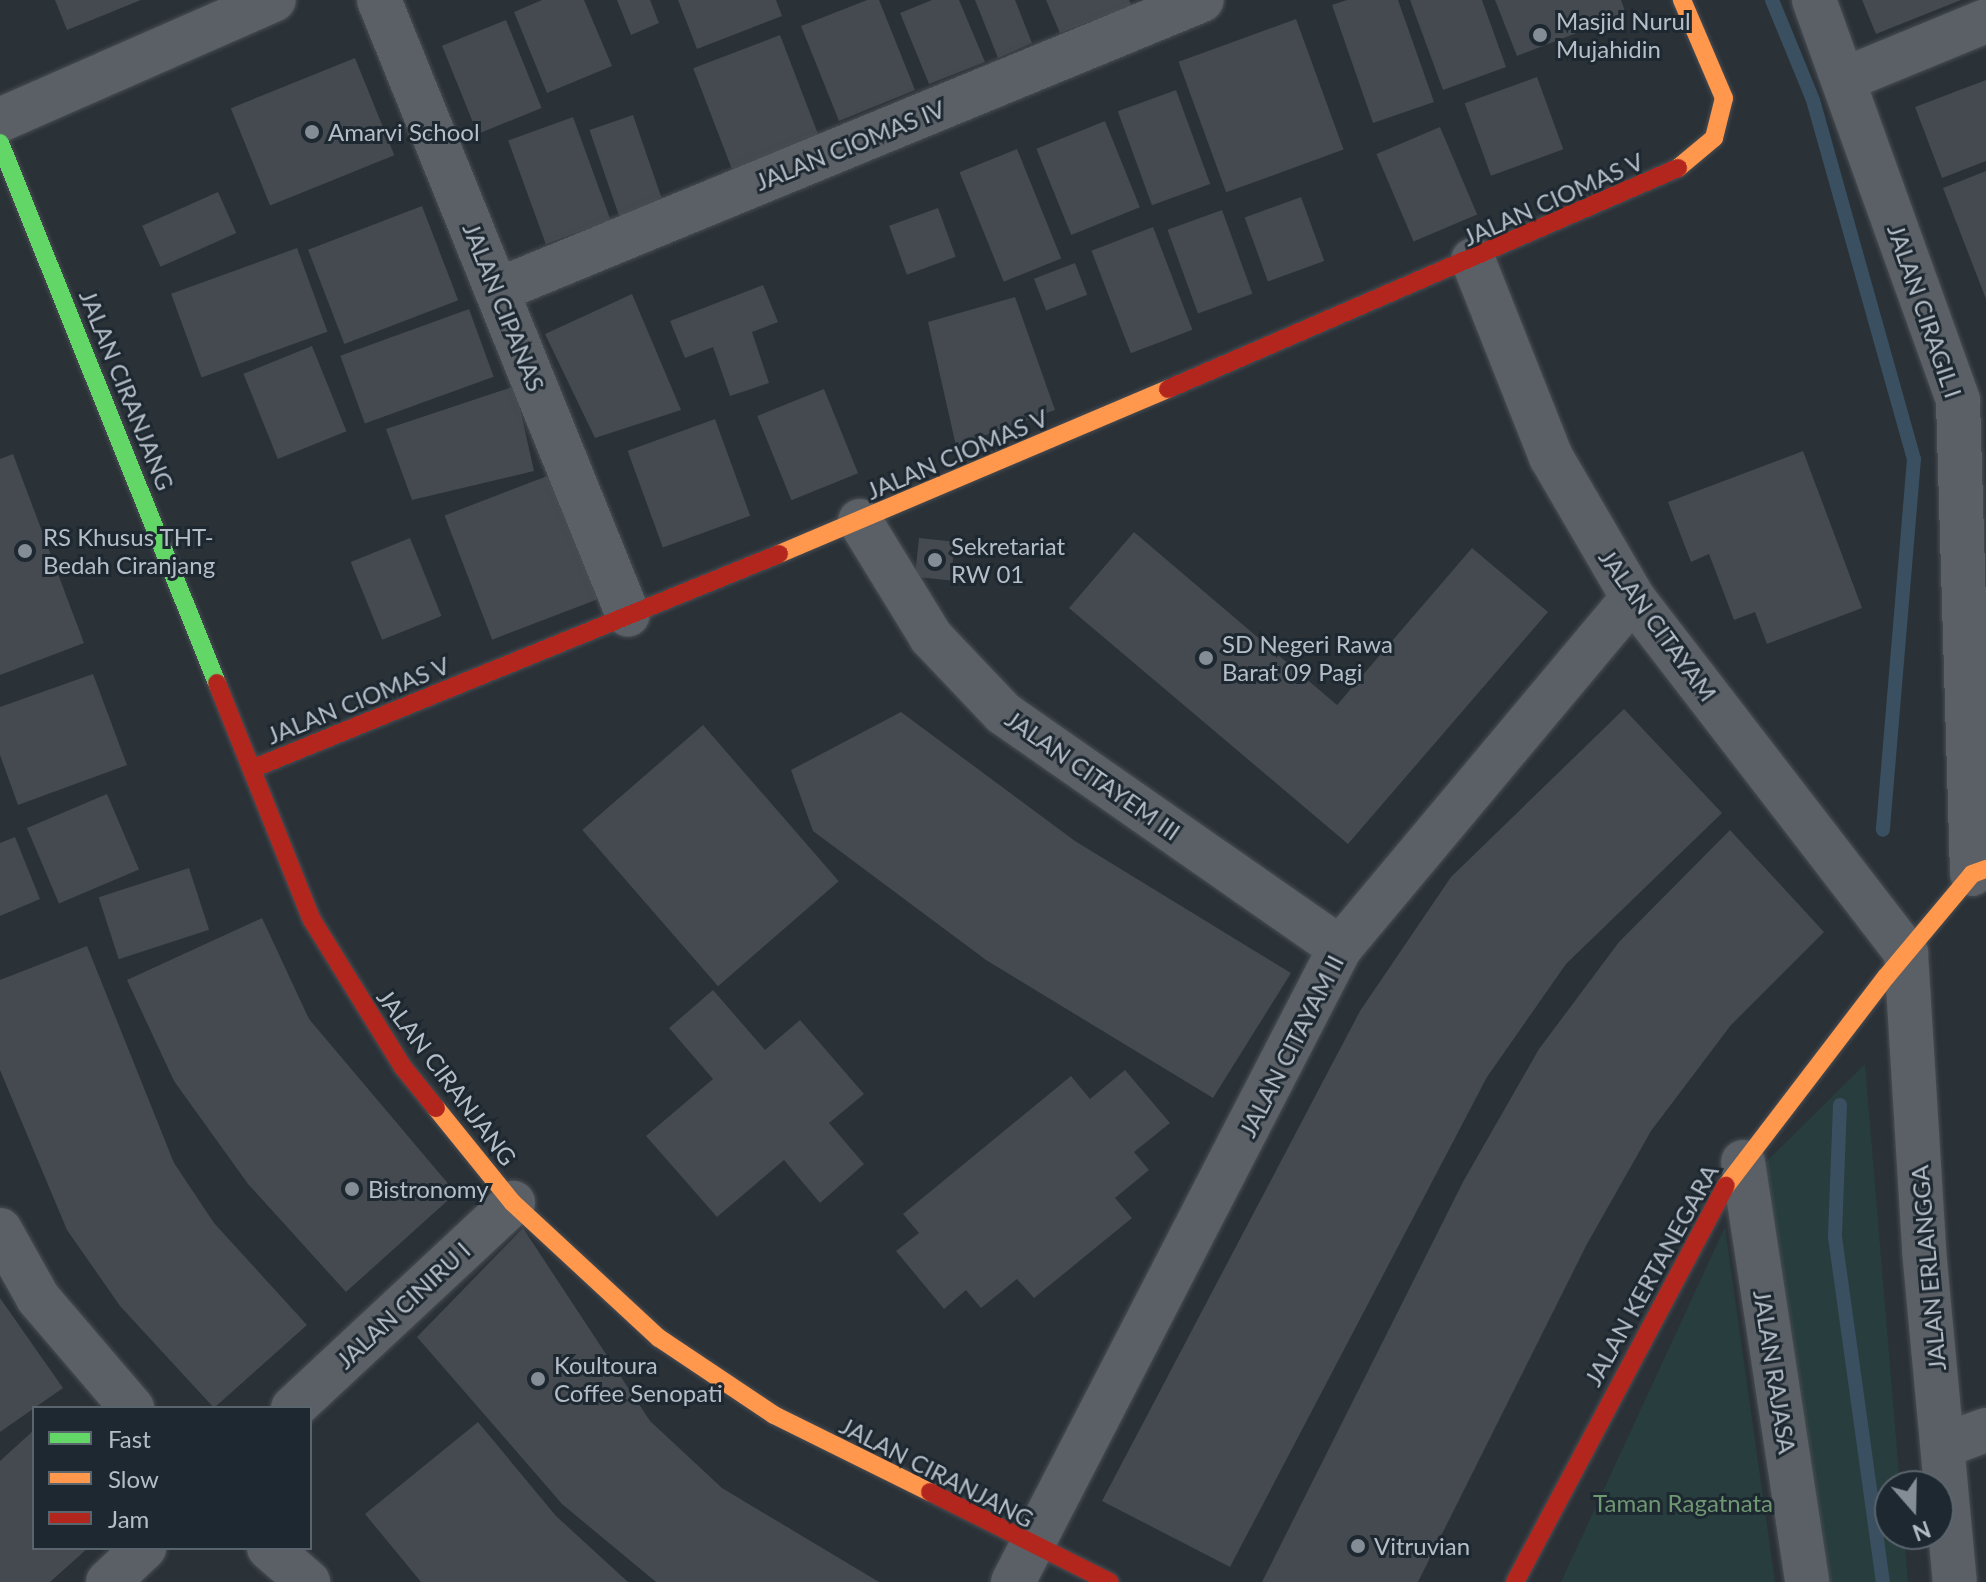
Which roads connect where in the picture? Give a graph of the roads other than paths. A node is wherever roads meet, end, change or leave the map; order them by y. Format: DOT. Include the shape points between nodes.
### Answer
graph roads {
  1 [pos="274,0"];
  2 [pos="379,0"];
  3 [pos="1202,0"];
  4 [pos="1682,0"];
  5 [pos="1814,0"];
  6 [pos="1986,21"];
  7 [pos="1845,79"];
  8 [pos="0,120"];
  9 [pos="0,143"];
  10 [pos="1473,260"];
  11 [pos="498,290"];
  12 [pos="1972,390"];
  13 [pos="860,521"];
  14 [pos="1633,598"];
  15 [pos="628,615"];
  16 [pos="254,768"];
  17 [pos="1979,871"];
  18 [pos="1340,948"];
  19 [pos="1906,953"];
  20 [pos="1743,1162"];
  21 [pos="513,1203"];
  22 [pos="0,1230"];
  23 [pos="130,1406"];
  24 [pos="295,1406"];
  25 [pos="1986,1430"];
  26 [pos="1945,1445"];
  27 [pos="142,1550"];
  28 [pos="271,1550"];
  29 [pos="1022,1565"];
  30 [pos="108,1582"];
  31 [pos="308,1582"];
  32 [pos="1110,1582"];
  33 [pos="1515,1582"];
  34 [pos="1807,1582"];
  35 [pos="1955,1582"];
  1 -- 8 [label="street"];
  2 -- 11 [label="street, JALAN CIPANAS"];
  3 -- 11 [label="street, JALAN CIOMAS IV"];
  4 -- 10 [label="street, JALAN CIOMAS V" via="1724,98 1714,138 1674,172"];
  5 -- 7 [label="street, JALAN CIRAGIL I"];
  6 -- 7 [label="street"];
  7 -- 12 [label="street, JALAN CIRAGIL I"];
  9 -- 16 [label="street, JALAN CIRANJANG"];
  10 -- 13 [label="street, JALAN CIOMAS V"];
  10 -- 14 [label="street, JALAN CITAYAM" via="1551,457"];
  11 -- 15 [label="street, JALAN CIPANAS"];
  12 -- 17 [label="street, JALAN CIRAGIL I"];
  13 -- 15 [label="street, JALAN CIOMAS V"];
  13 -- 18 [label="street, JALAN CITAYEM III" via="931,637 1003,713"];
  14 -- 18 [label="street, JALAN CITAYAM II"];
  14 -- 19 [label="street, JALAN CITAYAM"];
  15 -- 16 [label="street, JALAN CIOMAS V"];
  16 -- 21 [label="street, JALAN CIRANJANG" via="312,920 354,994 402,1066"];
  17 -- 19 [label="street, JALAN KERTANEGARA"];
  18 -- 29 [label="street, JALAN CITAYAM II"];
  19 -- 20 [label="street, JALAN KERTANEGARA"];
  19 -- 26 [label="street, JALAN ERLANGGA" via="1924,1250"];
  20 -- 33 [label="street, JALAN KERTANEGARA" via="1695,1235"];
  20 -- 34 [label="street, JALAN RAJASA"];
  21 -- 24 [label="street, JALAN CINIRU I"];
  21 -- 29 [label="street, JALAN CIRANJANG" via="659,1338 774,1415"];
  22 -- 23 [label="street" via="38,1298"];
  25 -- 26 [label="street"];
  26 -- 35 [label="street, JALAN ERLANGGA"];
  27 -- 30 [label="street"];
  28 -- 31 [label="street"];
  29 -- 32 [label="street, JALAN CIRANJANG"];
}
